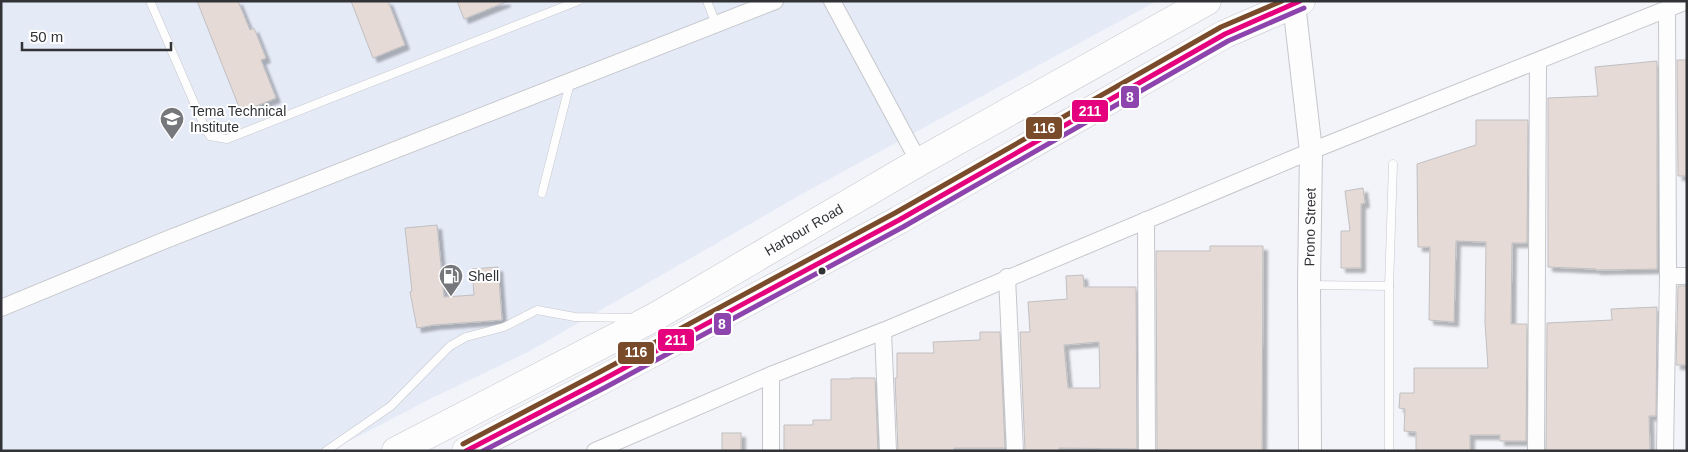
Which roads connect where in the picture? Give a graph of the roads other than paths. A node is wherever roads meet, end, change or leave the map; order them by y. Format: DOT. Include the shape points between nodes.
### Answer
graph roads {
  1 [pos="150,1"];
  2 [pos="578,1"];
  3 [pos="707,1"];
  4 [pos="775,1"];
  5 [pos="832,1"];
  6 [pos="1206,1"];
  7 [pos="1687,1"];
  8 [pos="1297,3"];
  9 [pos="1667,9"];
  10 [pos="716,24"];
  11 [pos="1538,62"];
  12 [pos="570,81"];
  13 [pos="1311,151"];
  14 [pos="919,162"];
  15 [pos="1393,164"];
  16 [pos="542,193"];
  17 [pos="1146,220"];
  18 [pos="1668,276"];
  19 [pos="1687,276"];
  20 [pos="1007,277"];
  21 [pos="1309,285"];
  22 [pos="1389,286"];
  23 [pos="1,308"];
  24 [pos="654,318"];
  25 [pos="882,331"];
  26 [pos="772,375"];
  27 [pos="326,451"];
  28 [pos="396,451"];
  29 [pos="466,451"];
  30 [pos="594,451"];
  31 [pos="771,451"];
  32 [pos="888,451"];
  33 [pos="1015,451"];
  34 [pos="1147,451"];
  35 [pos="1310,451"];
  36 [pos="1389,451"];
  37 [pos="1536,451"];
  38 [pos="1665,451"];
  1 -- 2 [label="lane" via="206,130 210,136 227,139"];
  3 -- 10 [label="lane"];
  4 -- 10 [label="street"];
  5 -- 14 [label="street"];
  6 -- 14 [label="highway, Harbour Road"];
  7 -- 9 [label="street"];
  8 -- 13 [label="street, Prono Street"];
  8 -- 29 [label="highway" via="1225,34 899,220"];
  9 -- 11 [label="street"];
  9 -- 18 [label="street"];
  10 -- 12 [label="street"];
  11 -- 13 [label="street"];
  11 -- 37 [label="street"];
  12 -- 16 [label="lane"];
  12 -- 23 [label="street"];
  13 -- 17 [label="street"];
  13 -- 21 [label="street, Prono Street"];
  14 -- 24 [label="highway, Harbour Road"];
  15 -- 22 [label="lane"];
  17 -- 20 [label="street"];
  17 -- 34 [label="street"];
  18 -- 19 [label="street"];
  18 -- 38 [label="street"];
  20 -- 25 [label="street"];
  20 -- 33 [label="street"];
  21 -- 22 [label="lane"];
  21 -- 35 [label="street, Prono Street"];
  22 -- 36 [label="lane"];
  24 -- 27 [label="lane" via="575,317 537,310 504,327 466,337 450,346 390,406"];
  24 -- 28 [label="highway, Harbour Road"];
  25 -- 26 [label="street"];
  25 -- 32 [label="street"];
  26 -- 30 [label="street"];
  26 -- 31 [label="street"];
}
